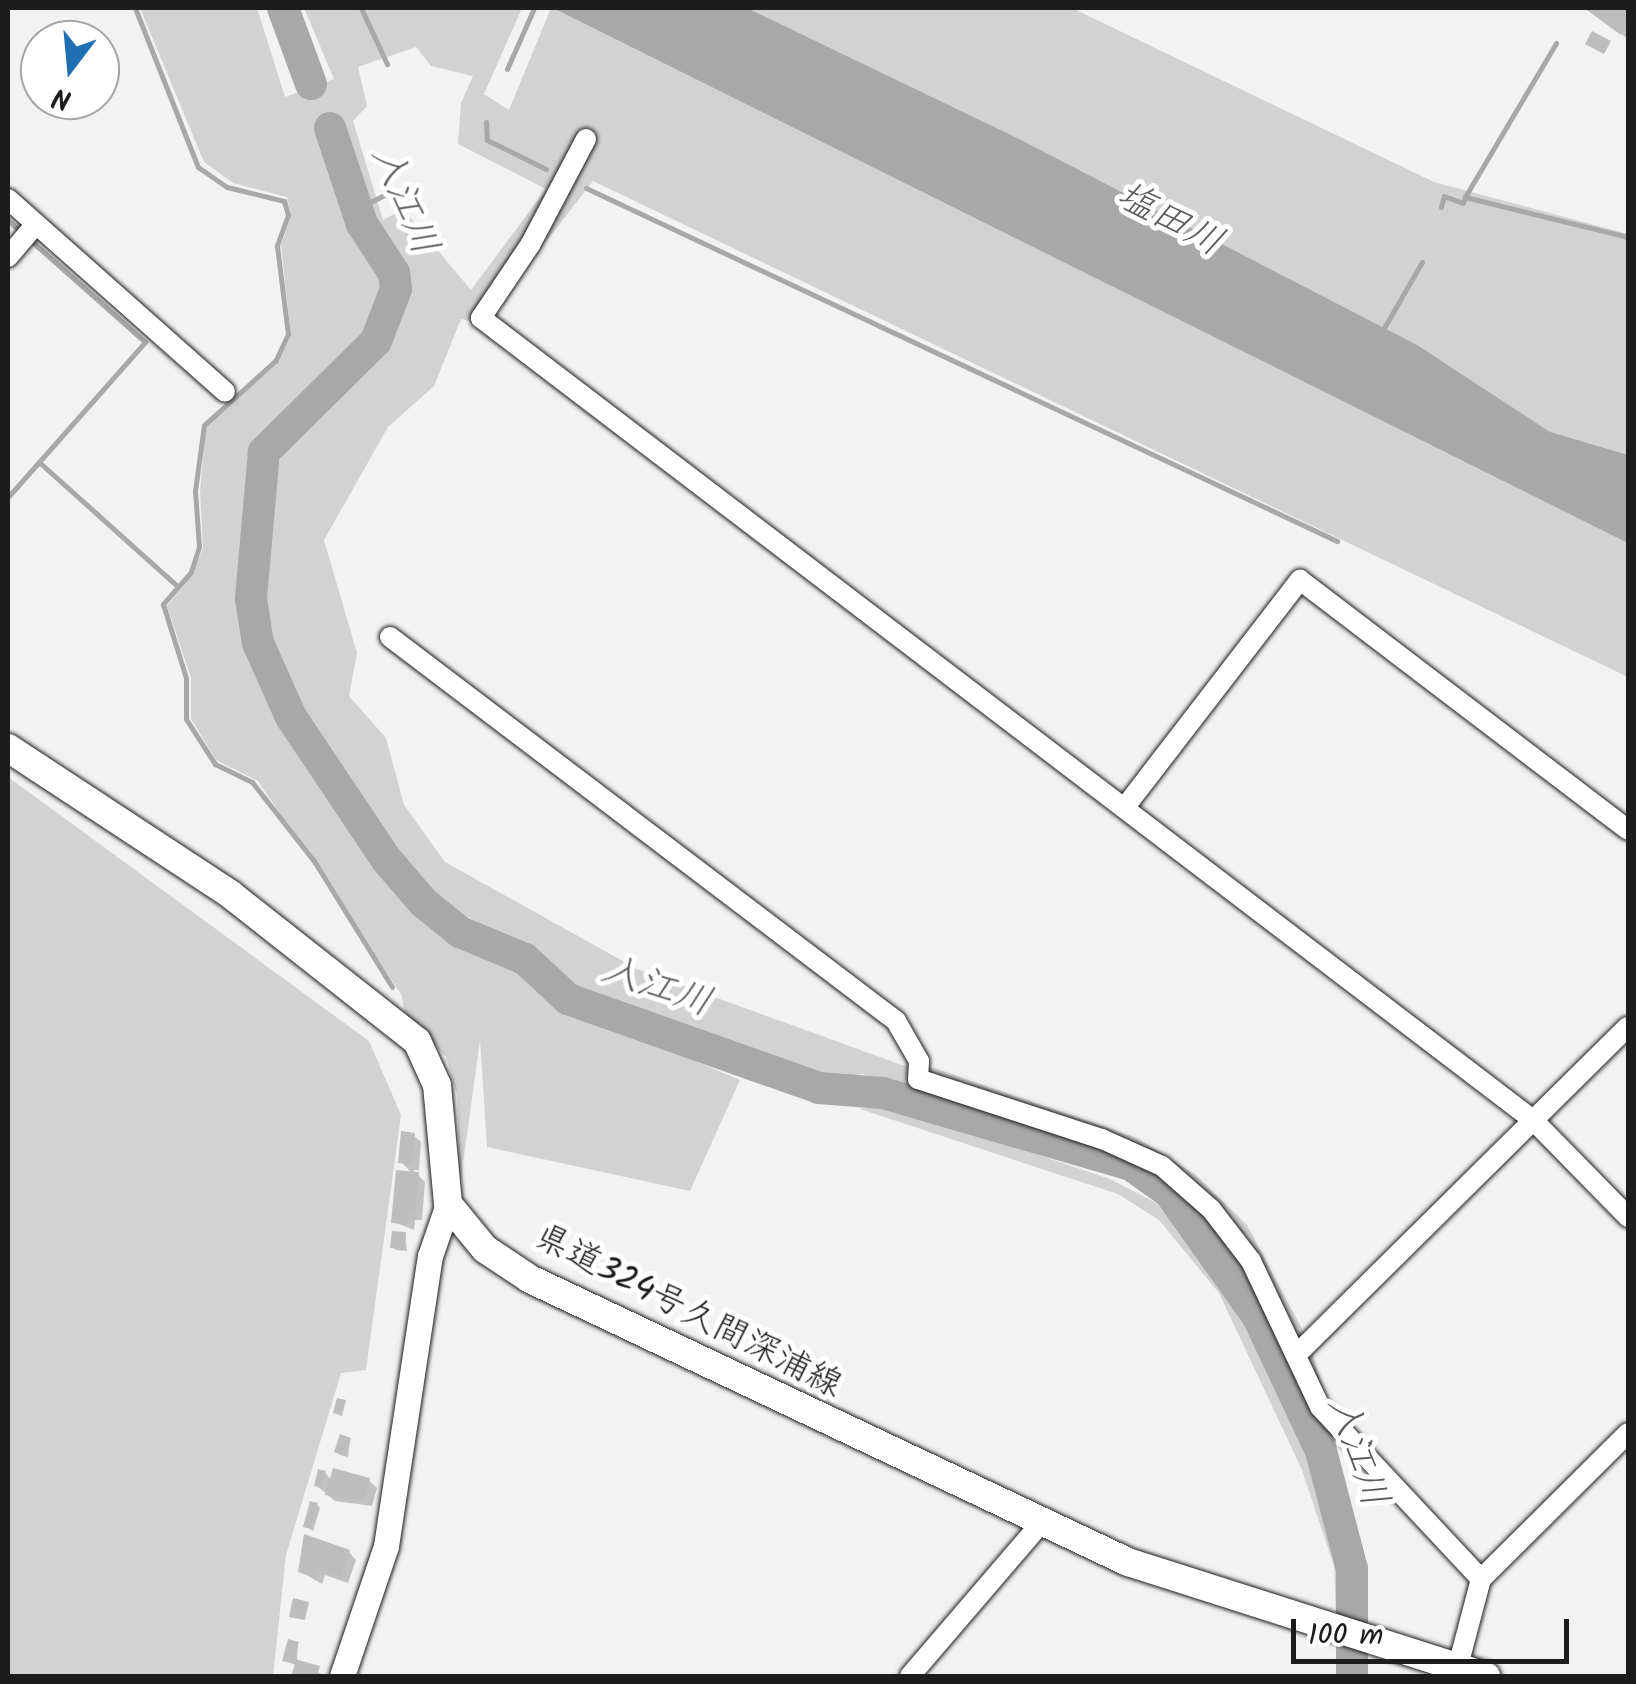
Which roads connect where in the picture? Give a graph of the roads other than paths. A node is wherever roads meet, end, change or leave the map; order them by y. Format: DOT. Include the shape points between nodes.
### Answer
graph roads {
  1 [pos="586,139"];
  2 [pos="8,199"];
  3 [pos="36,224"];
  4 [pos="8,257"];
  5 [pos="226,392"];
  6 [pos="390,637"];
  7 [pos="8,748"];
  8 [pos="1125,807"];
  9 [pos="1628,830"];
  10 [pos="1628,1027"];
  11 [pos="1534,1120"];
  12 [pos="448,1204"];
  13 [pos="1628,1218"];
  14 [pos="1297,1354"];
  15 [pos="1628,1433"];
  16 [pos="1042,1524"];
  17 [pos="1481,1579"];
  18 [pos="1458,1666"];
  19 [pos="342,1676"];
  20 [pos="910,1676"];
  21 [pos="1486,1676"];
  1 -- 8 [label="street" via="482,318"];
  2 -- 3 [label="street"];
  3 -- 4 [label="street"];
  3 -- 5 [label="street"];
  6 -- 14 [label="street" via="896,1021 919,1061 918,1079 1102,1138 1162,1166 1211,1209 1251,1261"];
  7 -- 12 [label="main road" via="230,894 417,1040 437,1085"];
  8 -- 9 [label="street" via="1300,580"];
  8 -- 11 [label="street"];
  10 -- 11 [label="street"];
  11 -- 13 [label="street"];
  11 -- 14 [label="street"];
  12 -- 16 [label="main road, 県道324号久間深浦線" via="484,1249 530,1279"];
  12 -- 19 [label="street" via="430,1256 386,1546"];
  14 -- 17 [label="street" via="1320,1406"];
  15 -- 17 [label="street"];
  16 -- 18 [label="main road, 県道324号久間深浦線" via="1128,1562"];
  16 -- 20 [label="street"];
  17 -- 18 [label="street"];
  18 -- 21 [label="main road, 県道324号久間深浦線"];
}
